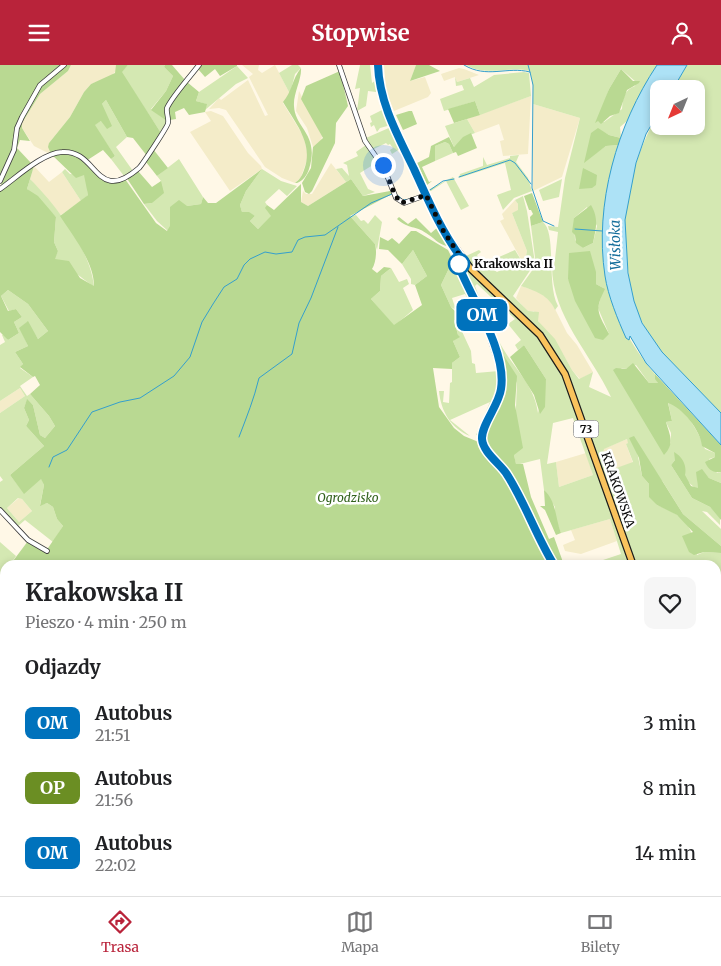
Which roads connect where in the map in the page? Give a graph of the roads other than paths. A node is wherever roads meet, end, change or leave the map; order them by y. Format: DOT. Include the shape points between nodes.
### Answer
graph roads {
  1 [pos="64,65"];
  2 [pos="199,65"];
  3 [pos="339,65"];
  4 [pos="378,65"];
  5 [pos="0,181"];
  6 [pos="0,189"];
  7 [pos="426,195"];
  8 [pos="462,259"];
  9 [pos="0,510"];
  10 [pos="47,551"];
  11 [pos="551,560"];
  12 [pos="631,560"];
  1 -- 5 [label="street" via="40,85 22,117 14,151"];
  2 -- 6 [label="street" via="169,106 167,127 144,163 134,171 117,181 108,181 78,155 62,152 37,163"];
  3 -- 7 [label="street" via="365,141 384,167 396,198 404,203"];
  4 -- 7 [label="main road, KRAKOWSKA / 73" via="384,103"];
  7 -- 8 [label="main road, KRAKOWSKA / 73"];
  8 -- 11 [label="street" via="459,267 486,325 502,375 500,399 484,430 483,442 507,475"];
  8 -- 12 [label="main road, KRAKOWSKA / 73" via="528,321 555,356 574,394"];
  9 -- 10 [label="street" via="35,546"];
}
